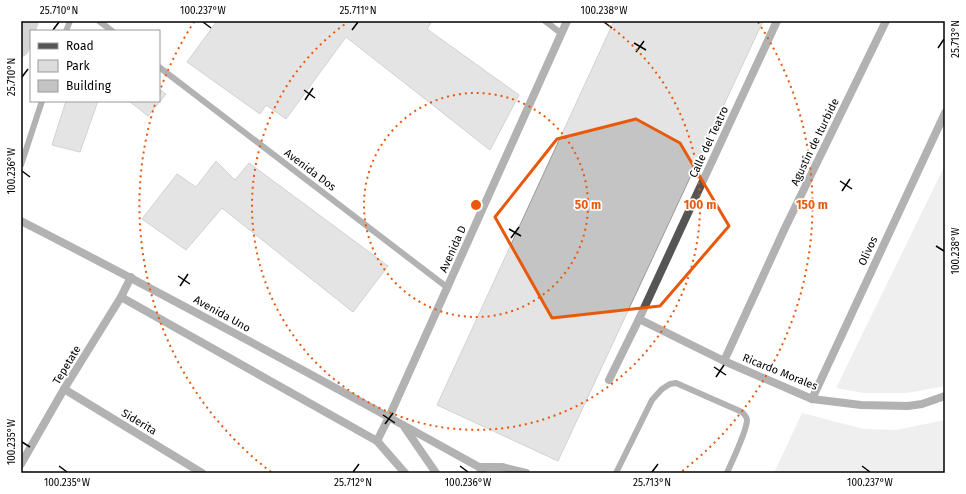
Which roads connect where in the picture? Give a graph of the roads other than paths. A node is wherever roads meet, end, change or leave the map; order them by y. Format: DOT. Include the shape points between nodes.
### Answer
graph roads {
  1 [pos="99,21"];
  2 [pos="545,21"];
  3 [pos="567,21"];
  4 [pos="778,21"];
  5 [pos="886,21"];
  6 [pos="111,30"];
  7 [pos="562,34"];
  8 [pos="160,68"];
  9 [pos="42,102"];
  10 [pos="945,113"];
  11 [pos="21,165"];
  12 [pos="21,220"];
  13 [pos="131,277"];
  14 [pos="448,288"];
  15 [pos="121,297"];
  16 [pos="639,318"];
  17 [pos="724,361"];
  18 [pos="609,380"];
  19 [pos="64,389"];
  20 [pos="945,396"];
  21 [pos="812,399"];
  22 [pos="390,417"];
  23 [pos="404,425"];
  24 [pos="377,441"];
  25 [pos="21,464"];
  26 [pos="481,470"];
  27 [pos="202,473"];
  28 [pos="405,473"];
  29 [pos="436,473"];
  30 [pos="526,473"];
  31 [pos="616,473"];
  32 [pos="727,473"];
  1 -- 6 [label="lane"];
  2 -- 7 [label="lane"];
  3 -- 7 [label="street, Avenida D"];
  4 -- 16 [label="street, Calle del Teatro"];
  5 -- 17 [label="street, Agustín de Iturbide" via="785,228"];
  7 -- 14 [label="street, Avenida D"];
  8 -- 14 [label="lane, Avenida Dos"];
  9 -- 11 [label="lane"];
  10 -- 21 [label="street, Olivos"];
  12 -- 13 [label="street, Avenida Uno"];
  13 -- 15 [label="street, Tepetate"];
  13 -- 22 [label="street, Avenida Uno"];
  14 -- 22 [label="street, Avenida D"];
  15 -- 19 [label="street, Tepetate"];
  15 -- 24 [label="street"];
  16 -- 17 [label="street, Ricardo Morales"];
  16 -- 18 [label="street, Calle del Teatro"];
  17 -- 21 [label="street, Ricardo Morales"];
  19 -- 25 [label="street, Tepetate"];
  19 -- 27 [label="street, Siderita"];
  20 -- 21 [label="street, Ricardo Morales" via="922,404 900,406 861,405"];
  22 -- 23 [label="street, Avenida Uno"];
  22 -- 24 [label="street, Avenida D"];
  23 -- 26 [label="street, Avenida Uno"];
  23 -- 29 [label="street"];
  24 -- 28 [label="street"];
  26 -- 30 [label="street" via="502,468"];
  31 -- 32 [label="lane" via="652,400 662,389 676,383 742,412 745,416 745,431"];
}
